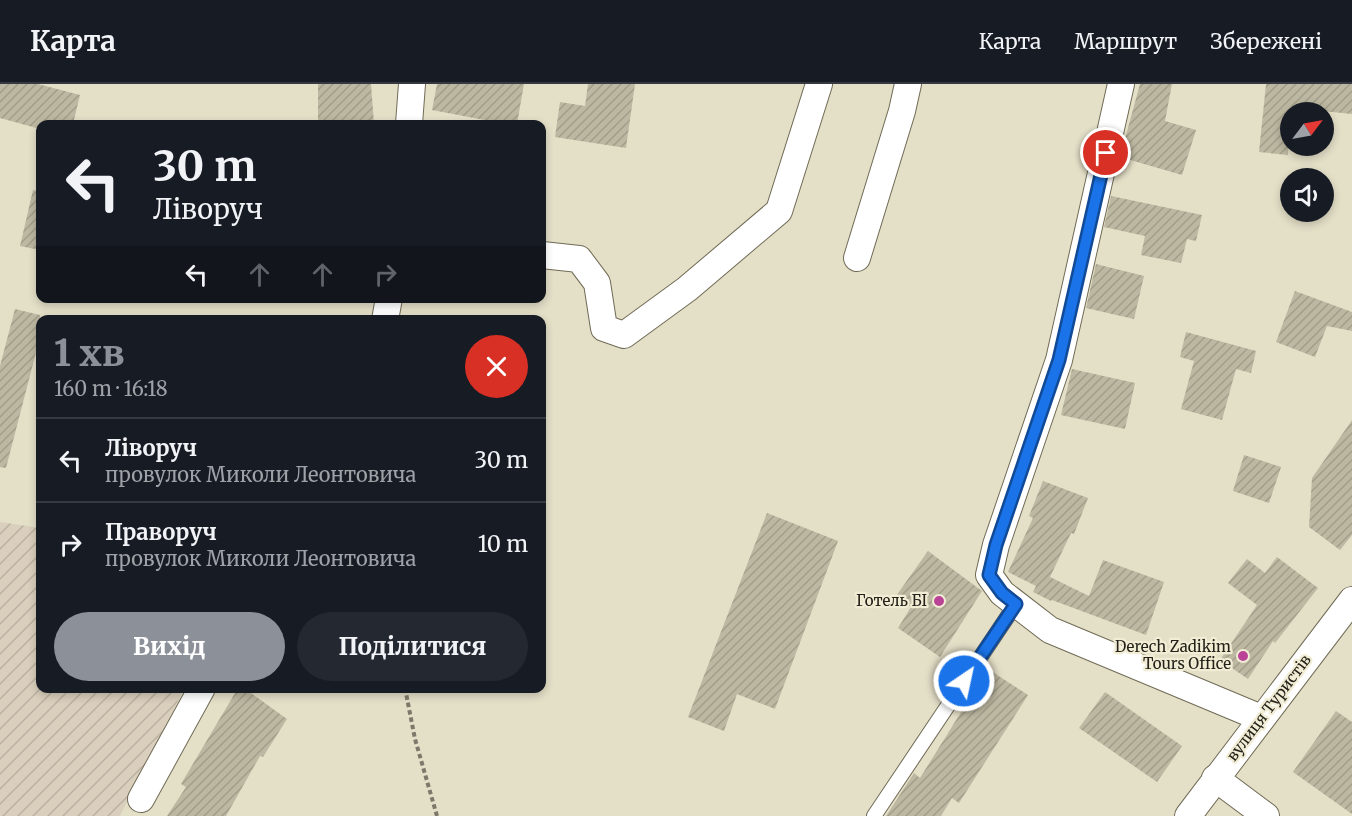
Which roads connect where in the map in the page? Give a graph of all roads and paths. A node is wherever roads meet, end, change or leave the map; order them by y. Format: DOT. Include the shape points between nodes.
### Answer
graph roads {
  1 [pos="412,84"];
  2 [pos="819,84"];
  3 [pos="908,84"];
  4 [pos="1121,84"];
  5 [pos="409,120"];
  6 [pos="546,255"];
  7 [pos="857,258"];
  8 [pos="1009,599"];
  9 [pos="1352,600"];
  10 [pos="199,693"];
  11 [pos="406,693"];
  12 [pos="1261,718"];
  13 [pos="1215,778"];
  14 [pos="141,799"];
  15 [pos="438,816"];
  16 [pos="874,816"];
  17 [pos="1188,816"];
  18 [pos="1266,816"];
  1 -- 5 [label="street"];
  2 -- 6 [label="street" via="779,211 687,289 624,335 604,328 597,283 579,259"];
  3 -- 7 [label="street"];
  4 -- 8 [label="street" via="1059,360 989,575"];
  8 -- 12 [label="street" via="1050,630"];
  8 -- 16 [label="lane"];
  9 -- 12 [label="street, вулиця Туристів"];
  10 -- 14 [label="street"];
  11 -- 15 [label="path"];
  12 -- 13 [label="street, вулиця Туристів"];
  13 -- 17 [label="street, вулиця Туристів"];
  13 -- 18 [label="street"];
}
